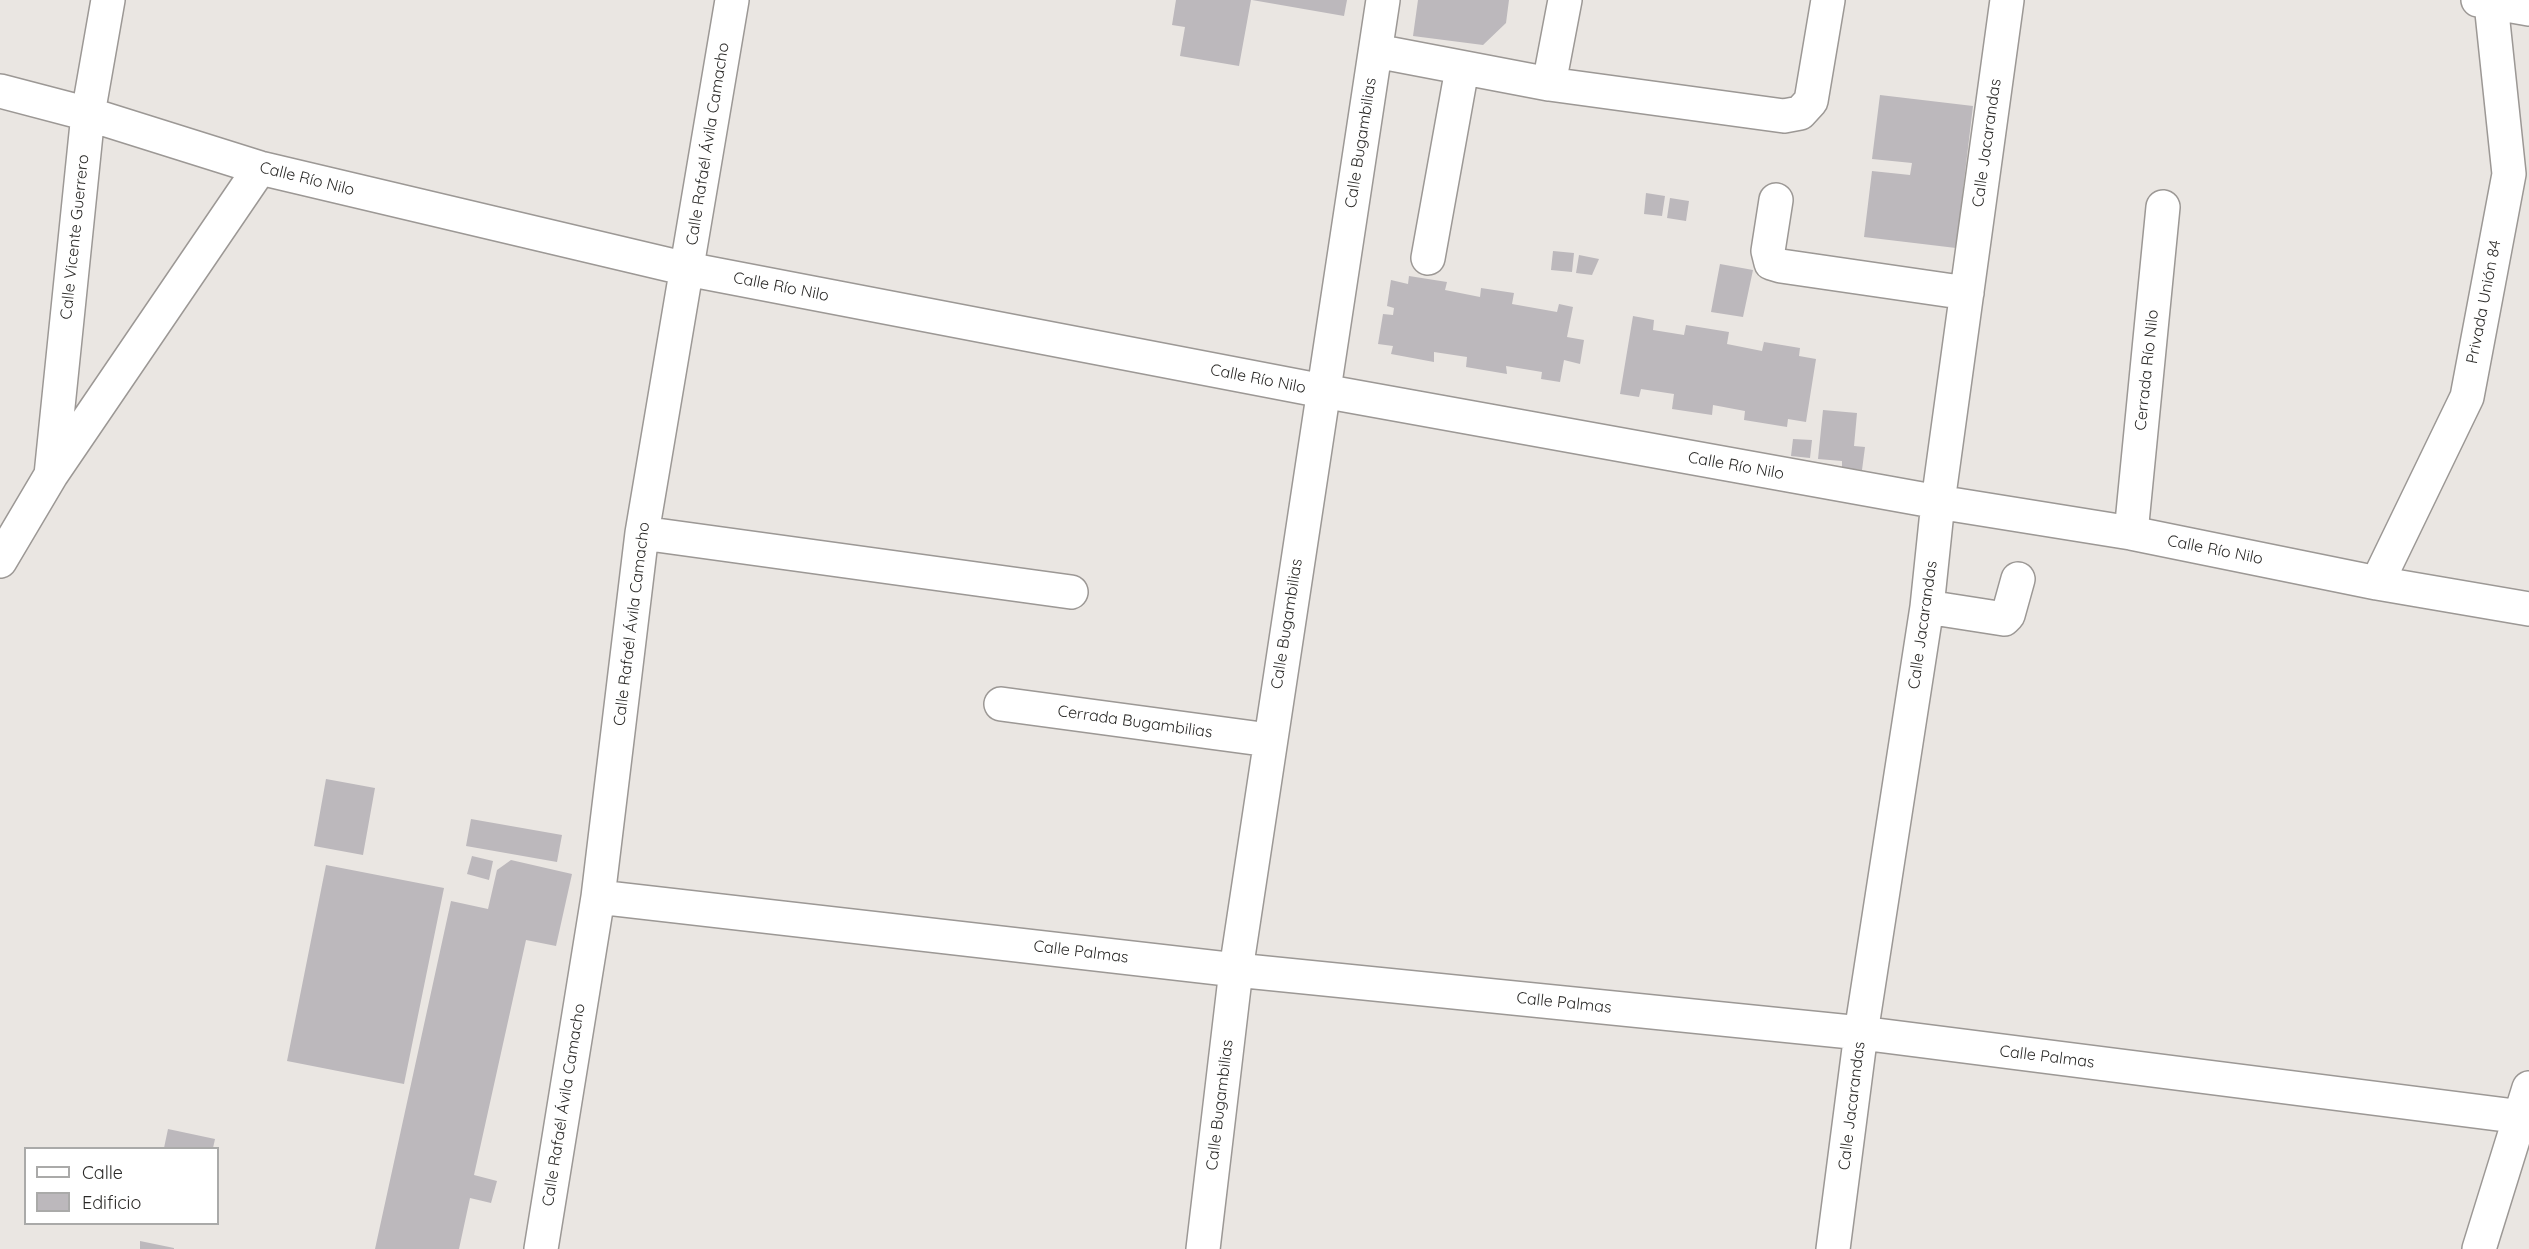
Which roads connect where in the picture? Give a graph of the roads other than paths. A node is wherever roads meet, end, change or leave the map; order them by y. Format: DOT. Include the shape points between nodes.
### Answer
graph roads {
  1 [pos="108,0"];
  2 [pos="732,0"];
  3 [pos="1383,0"];
  4 [pos="1566,0"];
  5 [pos="1828,0"];
  6 [pos="2007,0"];
  7 [pos="2484,1"];
  8 [pos="2529,9"];
  9 [pos="1376,51"];
  10 [pos="1462,69"];
  11 [pos="1549,84"];
  12 [pos="0,91"];
  13 [pos="88,114"];
  14 [pos="260,168"];
  15 [pos="1776,200"];
  16 [pos="2163,207"];
  17 [pos="1428,258"];
  18 [pos="687,269"];
  19 [pos="1967,293"];
  20 [pos="1323,391"];
  21 [pos="51,475"];
  22 [pos="1938,502"];
  23 [pos="642,533"];
  24 [pos="2131,533"];
  25 [pos="0,561"];
  26 [pos="2018,579"];
  27 [pos="2377,583"];
  28 [pos="1071,592"];
  29 [pos="1927,607"];
  30 [pos="2529,609"];
  31 [pos="1001,704"];
  32 [pos="1269,740"];
  33 [pos="598,897"];
  34 [pos="1236,970"];
  35 [pos="1861,1033"];
  36 [pos="2526,1107"];
  37 [pos="541,1249"];
  38 [pos="1203,1249"];
  39 [pos="1833,1249"];
  40 [pos="2479,1249"];
  1 -- 13 [label="street, Calle Vicente Guerrero"];
  2 -- 18 [label="street, Calle Rafaél Ávila Camacho"];
  3 -- 9 [label="street, Calle Bugambilias"];
  4 -- 11 [label="street"];
  5 -- 11 [label="street" via="1811,101 1800,113 1784,116"];
  6 -- 19 [label="street, Calle Jacarandas"];
  7 -- 8 [label="street"];
  7 -- 27 [label="street, Privada Unión 84" via="2508,174 2467,396"];
  9 -- 10 [label="street"];
  9 -- 20 [label="street, Calle Bugambilias"];
  10 -- 11 [label="street"];
  10 -- 17 [label="street"];
  12 -- 13 [label="street, Calle Río Nilo"];
  13 -- 14 [label="street, Calle Río Nilo"];
  13 -- 21 [label="street, Calle Vicente Guerrero"];
  14 -- 18 [label="street, Calle Río Nilo"];
  14 -- 21 [label="street, Calle Vicente Guerrero"];
  15 -- 19 [label="street" via="1768,251 1772,263"];
  16 -- 24 [label="street, Cerrada Río Nilo"];
  18 -- 20 [label="street, Calle Río Nilo"];
  18 -- 23 [label="street, Calle Rafaél Ávila Camacho"];
  19 -- 22 [label="street, Calle Jacarandas"];
  20 -- 22 [label="street, Calle Río Nilo"];
  20 -- 32 [label="street, Calle Bugambilias"];
  21 -- 25 [label="street, Calle Vicente Guerrero"];
  22 -- 24 [label="street, Calle Río Nilo"];
  22 -- 29 [label="street, Calle Jacarandas"];
  23 -- 28 [label="street"];
  23 -- 33 [label="street, Calle Rafaél Ávila Camacho"];
  24 -- 27 [label="street, Calle Río Nilo"];
  26 -- 29 [label="street" via="2004,619"];
  27 -- 30 [label="street, Calle Río Nilo"];
  29 -- 35 [label="street, Calle Jacarandas"];
  31 -- 32 [label="street, Cerrada Bugambilias"];
  32 -- 34 [label="street, Calle Bugambilias"];
  33 -- 34 [label="street, Calle Palmas"];
  33 -- 37 [label="street, Calle Rafaél Ávila Camacho"];
  34 -- 35 [label="street, Calle Palmas"];
  34 -- 38 [label="street, Calle Bugambilias"];
  35 -- 36 [label="street, Calle Palmas"];
  35 -- 39 [label="street, Calle Jacarandas"];
  36 -- 40 [label="street"];
}
